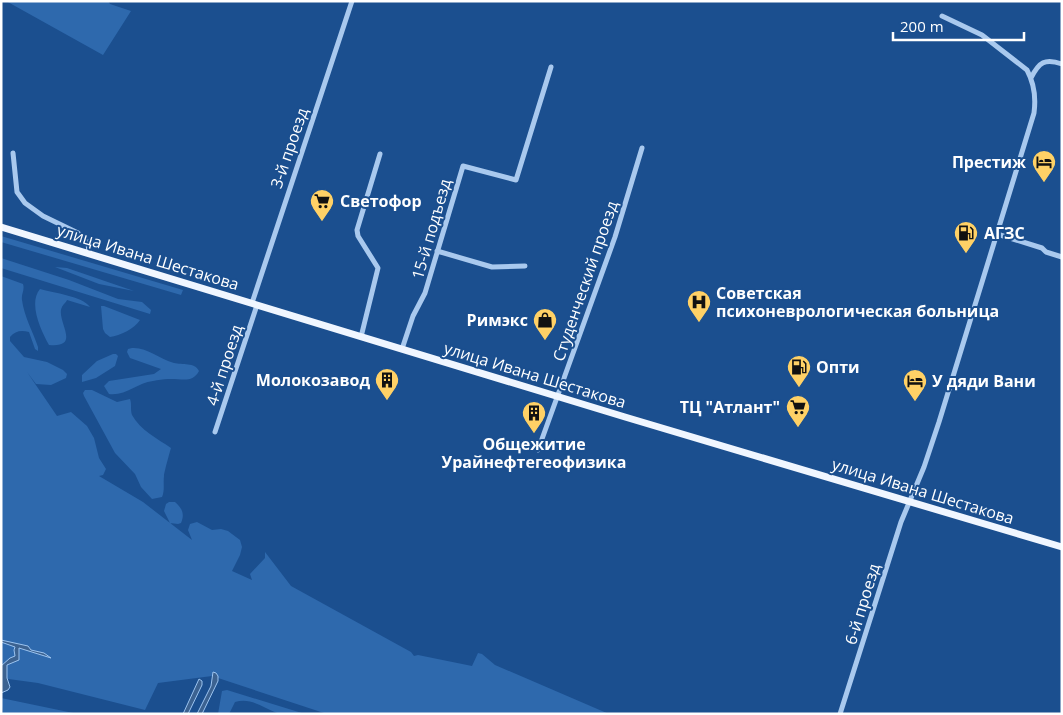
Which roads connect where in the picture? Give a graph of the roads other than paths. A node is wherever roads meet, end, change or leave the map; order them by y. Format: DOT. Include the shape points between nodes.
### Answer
graph roads {
  1 [pos="352,1"];
  2 [pos="942,16"];
  3 [pos="1062,64"];
  4 [pos="551,68"];
  5 [pos="1031,78"];
  6 [pos="642,148"];
  7 [pos="13,153"];
  8 [pos="380,154"];
  9 [pos="1,227"];
  10 [pos="997,234"];
  11 [pos="437,251"];
  12 [pos="89,254"];
  13 [pos="1062,257"];
  14 [pos="525,266"];
  15 [pos="255,304"];
  16 [pos="361,337"];
  17 [pos="402,349"];
  18 [pos="557,396"];
  19 [pos="216,432"];
  20 [pos="538,450"];
  21 [pos="908,501"];
  22 [pos="1062,547"];
  23 [pos="840,714"];
  1 -- 15 [label="street, 3-й проезд"];
  2 -- 5 [label="street" via="982,35 1020,64"];
  3 -- 5 [label="street" via="1041,63"];
  4 -- 11 [label="street, 15-й подъезд" via="516,180 462,166"];
  5 -- 10 [label="street, 6-й проезд" via="1034,113"];
  6 -- 18 [label="street, Студенческий проезд" via="615,237"];
  7 -- 12 [label="street" via="17,192 36,212 78,233 88,242"];
  8 -- 16 [label="street" via="357,230 378,268"];
  9 -- 12 [label="main road, улица Ивана Шестакова"];
  10 -- 13 [label="street"];
  10 -- 21 [label="street, 6-й проезд" via="932,445"];
  11 -- 14 [label="street" via="492,267"];
  11 -- 17 [label="street, 15-й подъезд" via="425,293"];
  12 -- 15 [label="main road, улица Ивана Шестакова"];
  15 -- 16 [label="main road, улица Ивана Шестакова"];
  15 -- 19 [label="street, 4-й проезд"];
  16 -- 17 [label="main road, улица Ивана Шестакова"];
  17 -- 18 [label="main road, улица Ивана Шестакова"];
  18 -- 20 [label="street, Студенческий проезд"];
  18 -- 21 [label="main road, улица Ивана Шестакова"];
  21 -- 22 [label="main road, улица Ивана Шестакова"];
  21 -- 23 [label="street, 6-й проезд"];
}
